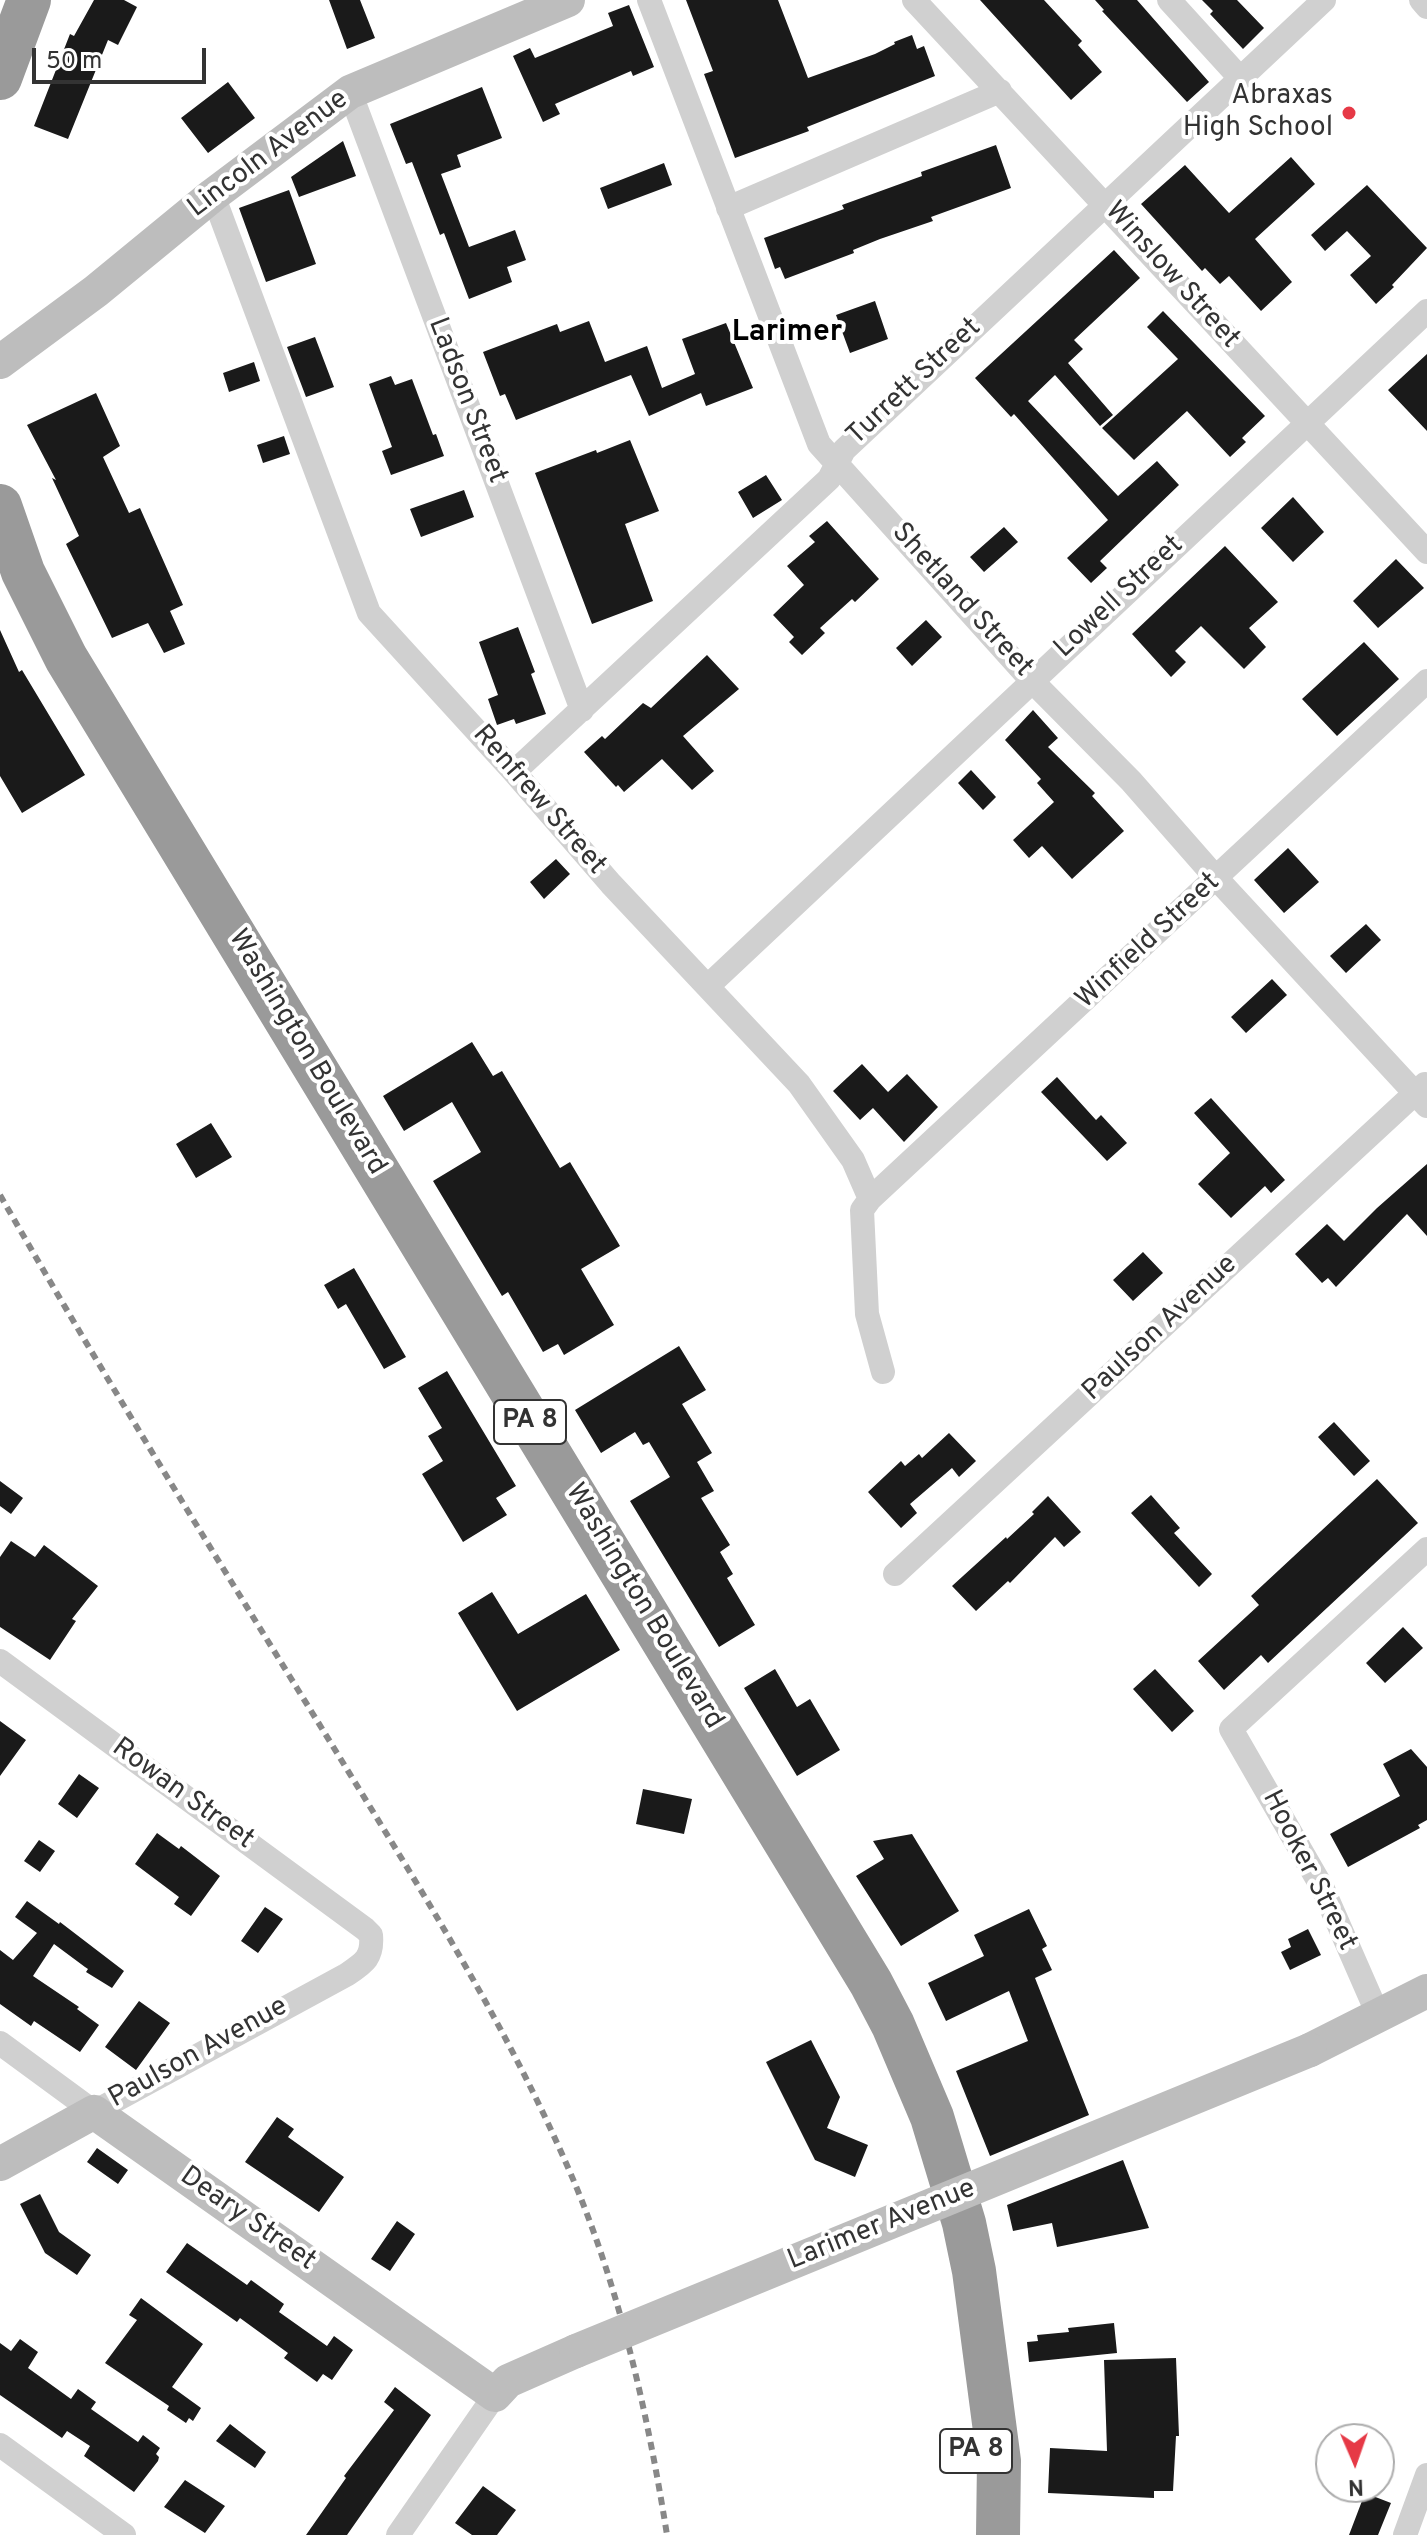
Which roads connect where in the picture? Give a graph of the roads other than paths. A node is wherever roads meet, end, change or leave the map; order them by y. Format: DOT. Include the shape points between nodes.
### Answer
graph roads {
  1 [pos="29,0"];
  2 [pos="568,0"];
  3 [pos="649,0"];
  4 [pos="914,0"];
  5 [pos="1169,0"];
  6 [pos="1324,0"];
  7 [pos="1421,0"];
  8 [pos="1427,7"];
  9 [pos="0,78"];
  10 [pos="1240,78"];
  11 [pos="1000,91"];
  12 [pos="350,92"];
  13 [pos="213,195"];
  14 [pos="1106,204"];
  15 [pos="728,208"];
  16 [pos="1427,311"];
  17 [pos="0,362"];
  18 [pos="1306,423"];
  19 [pos="836,465"];
  20 [pos="0,506"];
  21 [pos="1427,552"];
  22 [pos="1032,681"];
  23 [pos="1427,681"];
  24 [pos="582,710"];
  25 [pos="514,772"];
  26 [pos="1217,879"];
  27 [pos="708,986"];
  28 [pos="1423,1094"];
  29 [pos="870,1199"];
  30 [pos="883,1372"];
  31 [pos="1427,1549"];
  32 [pos="895,1574"];
  33 [pos="0,1661"];
  34 [pos="365,1929"];
  35 [pos="1427,1991"];
  36 [pos="1379,2017"];
  37 [pos="0,2043"];
  38 [pos="94,2112"];
  39 [pos="0,2164"];
  40 [pos="985,2367"];
  41 [pos="495,2395"];
  42 [pos="0,2445"];
  43 [pos="1427,2475"];
  44 [pos="124,2535"];
  45 [pos="398,2535"];
  46 [pos="967,2535"];
  47 [pos="998,2535"];
  48 [pos="1405,2535"];
  1 -- 9 [label="highway"];
  2 -- 12 [label="street, Lincoln Avenue"];
  3 -- 15 [label="street, Shetland Street"];
  4 -- 11 [label="street, Winslow Street"];
  5 -- 10 [label="street"];
  6 -- 10 [label="street, Turrett Street"];
  7 -- 8 [label="street"];
  10 -- 14 [label="street, Turrett Street"];
  11 -- 14 [label="street, Winslow Street"];
  11 -- 15 [label="street"];
  12 -- 13 [label="street, Lincoln Avenue"];
  12 -- 24 [label="street, Ladson Street"];
  13 -- 17 [label="street, Lincoln Avenue"];
  13 -- 25 [label="street, Renfrew Street" via="369,613"];
  14 -- 18 [label="street, Winslow Street"];
  14 -- 19 [label="street, Turrett Street" via="844,450"];
  15 -- 19 [label="street, Shetland Street" via="819,444"];
  16 -- 18 [label="street, Lowell Street"];
  18 -- 21 [label="street, Winslow Street"];
  18 -- 22 [label="street, Lowell Street"];
  19 -- 22 [label="street, Shetland Street"];
  19 -- 24 [label="street, Turrett Street" via="829,479"];
  20 -- 40 [label="highway, Washington Boulevard / PA 8" via="23,572 66,658 871,1983 913,2068 949,2168 974,2271"];
  22 -- 26 [label="street, Shetland Street" via="1131,781"];
  22 -- 27 [label="street, Lowell Street"];
  23 -- 26 [label="street, Winfield Street"];
  24 -- 25 [label="street, Turrett Street"];
  25 -- 27 [label="street, Renfrew Street"];
  26 -- 28 [label="street, Shetland Street"];
  26 -- 29 [label="street, Winfield Street"];
  27 -- 29 [label="street, Renfrew Street" via="799,1084 853,1160"];
  28 -- 32 [label="street, Paulson Avenue"];
  29 -- 30 [label="street" via="862,1210 867,1314"];
  31 -- 36 [label="street, Hooker Street" via="1231,1729 1323,1889"];
  33 -- 34 [label="street, Rowan Street"];
  34 -- 38 [label="street, Paulson Avenue" via="372,1950 361,1965"];
  35 -- 36 [label="street, Larimer Avenue"];
  36 -- 41 [label="street, Larimer Avenue, bridge" via="576,2351 508,2381"];
  37 -- 38 [label="street, Deary Street"];
  38 -- 39 [label="street, Paulson Avenue"];
  38 -- 41 [label="street, Deary Street"];
  40 -- 46 [label="highway, Washington Boulevard / PA 8"];
  40 -- 47 [label="highway, Washington Boulevard / PA 8" via="999,2461"];
  41 -- 45 [label="street, Larimer Avenue"];
  42 -- 44 [label="street"];
  43 -- 48 [label="street"];
}
